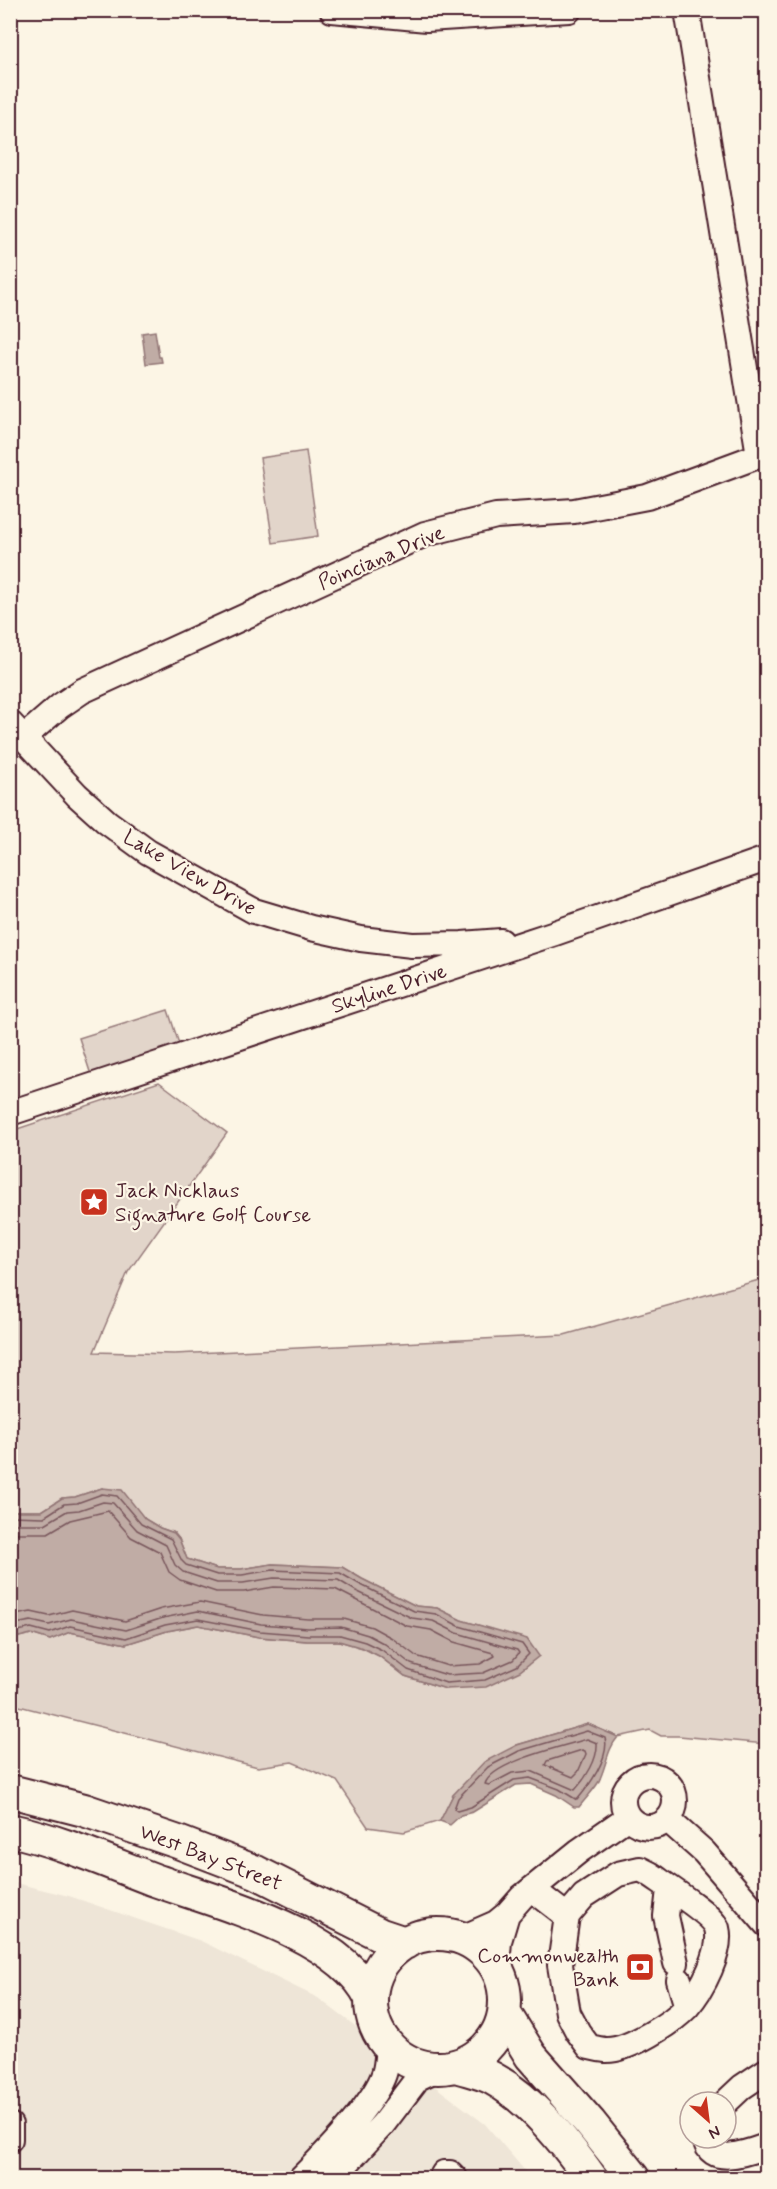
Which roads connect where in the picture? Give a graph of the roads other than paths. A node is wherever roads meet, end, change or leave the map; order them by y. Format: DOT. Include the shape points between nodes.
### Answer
graph roads {
  1 [pos="333,10"];
  2 [pos="568,10"];
  3 [pos="687,10"];
  4 [pos="763,454"];
  5 [pos="15,733"];
  6 [pos="766,859"];
  7 [pos="555,933"];
  8 [pos="10,1113"];
  9 [pos="10,1791"];
  10 [pos="628,1816"];
  11 [pos="668,1820"];
  12 [pos="10,1830"];
  13 [pos="532,1889"];
  14 [pos="669,1889"];
  15 [pos="507,1914"];
  16 [pos="567,1916"];
  17 [pos="766,1924"];
  18 [pos="457,1936"];
  19 [pos="405,1943"];
  20 [pos="497,1967"];
  21 [pos="371,1998"];
  22 [pos="687,2007"];
  23 [pos="505,2014"];
  24 [pos="388,2046"];
  25 [pos="446,2067"];
  26 [pos="766,2071"];
  27 [pos="738,2091"];
  28 [pos="10,2126"];
  29 [pos="10,2139"];
  30 [pos="766,2146"];
  31 [pos="711,2150"];
  32 [pos="301,2178"];
  33 [pos="333,2178"];
  34 [pos="441,2178"];
  35 [pos="455,2178"];
  36 [pos="591,2178"];
  37 [pos="634,2178"];
  1 -- 2 [label="street" via="427,19"];
  3 -- 4 [label="street"];
  4 -- 5 [label="street, Poinciana Drive" via="647,497 574,511 496,516 425,534 82,691"];
  5 -- 7 [label="street, Lake View Drive" via="115,828 148,852 254,911 311,928 412,945 502,941"];
  6 -- 7 [label="street, Skyline Drive"];
  7 -- 8 [label="street, Skyline Drive"];
  9 -- 19 [label="main road, West Bay Street" via="84,1810 190,1846 256,1872 381,1935"];
  10 -- 11 [label="street" via="647,1827"];
  10 -- 11 [label="street" via="623,1802 626,1789 644,1775 655,1775 667,1782 675,1794 674,1810"];
  10 -- 13 [label="street"];
  11 -- 17 [label="street" via="704,1852"];
  12 -- 21 [label="main road, West Bay Street" via="73,1847 299,1935 340,1960"];
  13 -- 15 [label="street"];
  13 -- 16 [label="street"];
  14 -- 16 [label="street" via="640,1869 618,1874 584,1896"];
  14 -- 22 [label="street" via="666,1916"];
  14 -- 22 [label="street" via="707,1914 717,1926 718,1945 711,1966"];
  15 -- 18 [label="street" via="484,1929"];
  15 -- 20 [label="street"];
  16 -- 22 [label="street" via="560,1965 566,2003 578,2032 590,2047 608,2050 639,2042"];
  18 -- 19 [label="main road" via="425,1935"];
  18 -- 20 [label="main road" via="485,1952"];
  19 -- 21 [label="main road" via="381,1966"];
  20 -- 23 [label="main road" via="504,1985"];
  21 -- 24 [label="main road" via="374,2024"];
  23 -- 25 [label="main road" via="484,2051"];
  23 -- 37 [label="main road" via="531,2056"];
  24 -- 25 [label="main road" via="410,2063"];
  24 -- 32 [label="street" via="385,2073 372,2095"];
  25 -- 33 [label="street" via="418,2078 383,2124"];
  25 -- 36 [label="main road" via="490,2077 509,2089 551,2128"];
  26 -- 27 [label="street"];
  28 -- 29 [label="street"];
  30 -- 31 [label="street" via="735,2157"];
  34 -- 35 [label="street" via="444,2173"];
}
